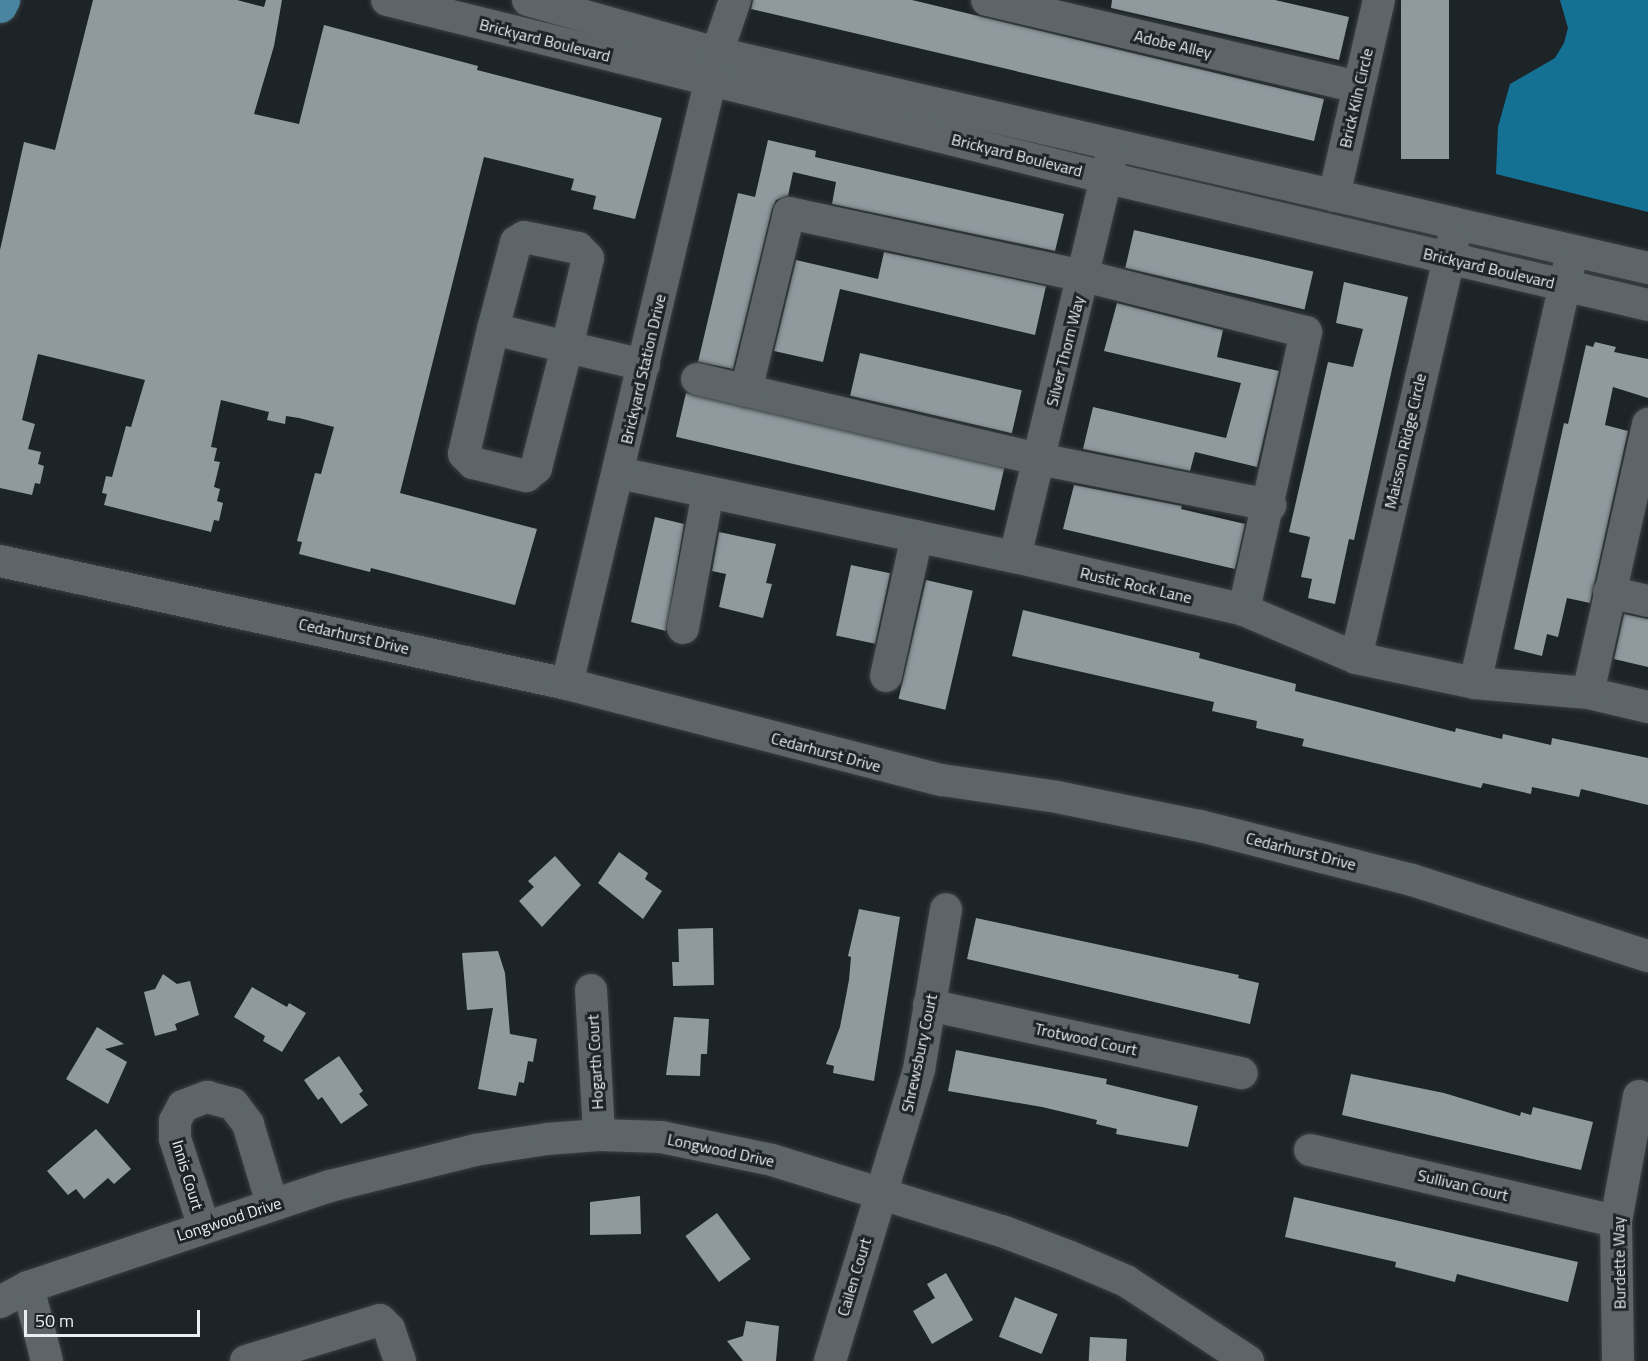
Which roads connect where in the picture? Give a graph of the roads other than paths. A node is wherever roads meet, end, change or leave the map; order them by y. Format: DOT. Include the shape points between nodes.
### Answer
graph roads {
  1 [pos="3,0"];
  2 [pos="387,0"];
  3 [pos="528,0"];
  4 [pos="735,0"];
  5 [pos="987,0"];
  6 [pos="1379,0"];
  7 [pos="0,6"];
  8 [pos="714,67"];
  9 [pos="1359,87"];
  10 [pos="1113,145"];
  11 [pos="1108,178"];
  12 [pos="1334,196"];
  13 [pos="1458,225"];
  14 [pos="1573,251"];
  15 [pos="1446,258"];
  16 [pos="1648,268"];
  17 [pos="1084,276"];
  18 [pos="1564,285"];
  19 [pos="1648,305"];
  20 [pos="493,329"];
  21 [pos="567,347"];
  22 [pos="644,365"];
  23 [pos="698,379"];
  24 [pos="746,391"];
  25 [pos="1648,424"];
  26 [pos="1039,459"];
  27 [pos="619,473"];
  28 [pos="708,492"];
  29 [pos="1270,505"];
  30 [pos="917,536"];
  31 [pos="1015,556"];
  32 [pos="0,561"];
  33 [pos="1609,592"];
  34 [pos="1648,601"];
  35 [pos="1244,610"];
  36 [pos="683,628"];
  37 [pos="1356,658"];
  38 [pos="886,676"];
  39 [pos="1475,683"];
  40 [pos="567,684"];
  41 [pos="1588,693"];
  42 [pos="1648,707"];
  43 [pos="946,909"];
  44 [pos="1648,956"];
  45 [pos="591,990"];
  46 [pos="929,1005"];
  47 [pos="1242,1073"];
  48 [pos="1639,1096"];
  49 [pos="599,1135"];
  50 [pos="1310,1150"];
  51 [pos="879,1194"];
  52 [pos="272,1204"];
  53 [pos="1616,1221"];
  54 [pos="204,1227"];
  55 [pos="14,1285"];
  56 [pos="0,1302"];
  57 [pos="1204,1350"];
  58 [pos="47,1361"];
  59 [pos="246,1361"];
  60 [pos="400,1361"];
  61 [pos="830,1361"];
  62 [pos="1248,1361"];
  63 [pos="1618,1361"];
  1 -- 7 [label="main road"];
  2 -- 8 [label="street, Brickyard Boulevard"];
  3 -- 8 [label="street, Brickyard Boulevard"];
  4 -- 8 [label="street"];
  5 -- 9 [label="street, Adobe Alley"];
  6 -- 9 [label="street, Brick Kiln Circle"];
  8 -- 10 [label="street, Brickyard Boulevard"];
  8 -- 11 [label="street, Brickyard Boulevard"];
  8 -- 22 [label="street, Brickyard Station Drive"];
  9 -- 12 [label="street, Brick Kiln Circle"];
  10 -- 11 [label="street, Silver Thorn Way"];
  10 -- 12 [label="street, Brickyard Boulevard"];
  11 -- 15 [label="street, Brickyard Boulevard"];
  11 -- 17 [label="street, Silver Thorn Way"];
  12 -- 13 [label="street, Brickyard Boulevard"];
  13 -- 14 [label="street, Brickyard Boulevard"];
  13 -- 15 [label="street, Maisson Ridge Circle"];
  14 -- 16 [label="street, Brickyard Boulevard"];
  14 -- 18 [label="street"];
  15 -- 18 [label="street, Brickyard Boulevard"];
  15 -- 37 [label="street, Maisson Ridge Circle"];
  17 -- 24 [label="street" via="789,213"];
  17 -- 26 [label="street, Silver Thorn Way"];
  17 -- 29 [label="street" via="1306,332"];
  18 -- 19 [label="street, Brickyard Boulevard"];
  18 -- 39 [label="street"];
  20 -- 21 [label="street"];
  20 -- 21 [label="street" via="516,242 524,237 578,248 588,258"];
  20 -- 21 [label="street" via="465,454 473,464 526,476 536,468"];
  21 -- 22 [label="street"];
  22 -- 27 [label="street, Brickyard Station Drive"];
  23 -- 24 [label="street"];
  24 -- 26 [label="street"];
  25 -- 33 [label="street"];
  26 -- 29 [label="street"];
  26 -- 31 [label="street, Silver Thorn Way"];
  27 -- 28 [label="street, Rustic Rock Lane"];
  27 -- 40 [label="street, Brickyard Station Drive"];
  28 -- 30 [label="street, Rustic Rock Lane"];
  28 -- 36 [label="street"];
  29 -- 35 [label="street"];
  30 -- 31 [label="street, Rustic Rock Lane"];
  30 -- 38 [label="street"];
  31 -- 35 [label="street, Rustic Rock Lane"];
  32 -- 40 [label="street, Cedarhurst Drive"];
  33 -- 34 [label="street"];
  33 -- 41 [label="street"];
  35 -- 37 [label="street, Rustic Rock Lane"];
  37 -- 39 [label="street, Rustic Rock Lane"];
  39 -- 41 [label="street, Rustic Rock Lane"];
  40 -- 44 [label="street, Cedarhurst Drive" via="900,771 1057,797 1318,855 1412,880"];
  41 -- 42 [label="street, Rustic Rock Lane"];
  43 -- 46 [label="street, Shrewsbury Court"];
  45 -- 49 [label="street, Hogarth Court"];
  46 -- 47 [label="street, Trotwood Court"];
  46 -- 51 [label="street, Shrewsbury Court" via="919,1069"];
  48 -- 53 [label="street, Burdette Way"];
  49 -- 51 [label="street, Longwood Drive" via="706,1144"];
  49 -- 52 [label="street, Longwood Drive" via="475,1150"];
  50 -- 53 [label="street, Sullivan Court"];
  51 -- 57 [label="street, Longwood Drive" via="1002,1231 1126,1281"];
  51 -- 61 [label="street, Cailen Court"];
  52 -- 54 [label="street, Longwood Drive"];
  52 -- 54 [label="street, Innis Court" via="248,1124 233,1104 207,1097 183,1106 175,1121 175,1139"];
  53 -- 63 [label="street, Burdette Way"];
  54 -- 55 [label="street, Longwood Drive"];
  55 -- 56 [label="street, Longwood Drive"];
  55 -- 58 [label="street"];
  57 -- 62 [label="street, Longwood Drive"];
  59 -- 60 [label="street" via="380,1320 389,1329"];
}
